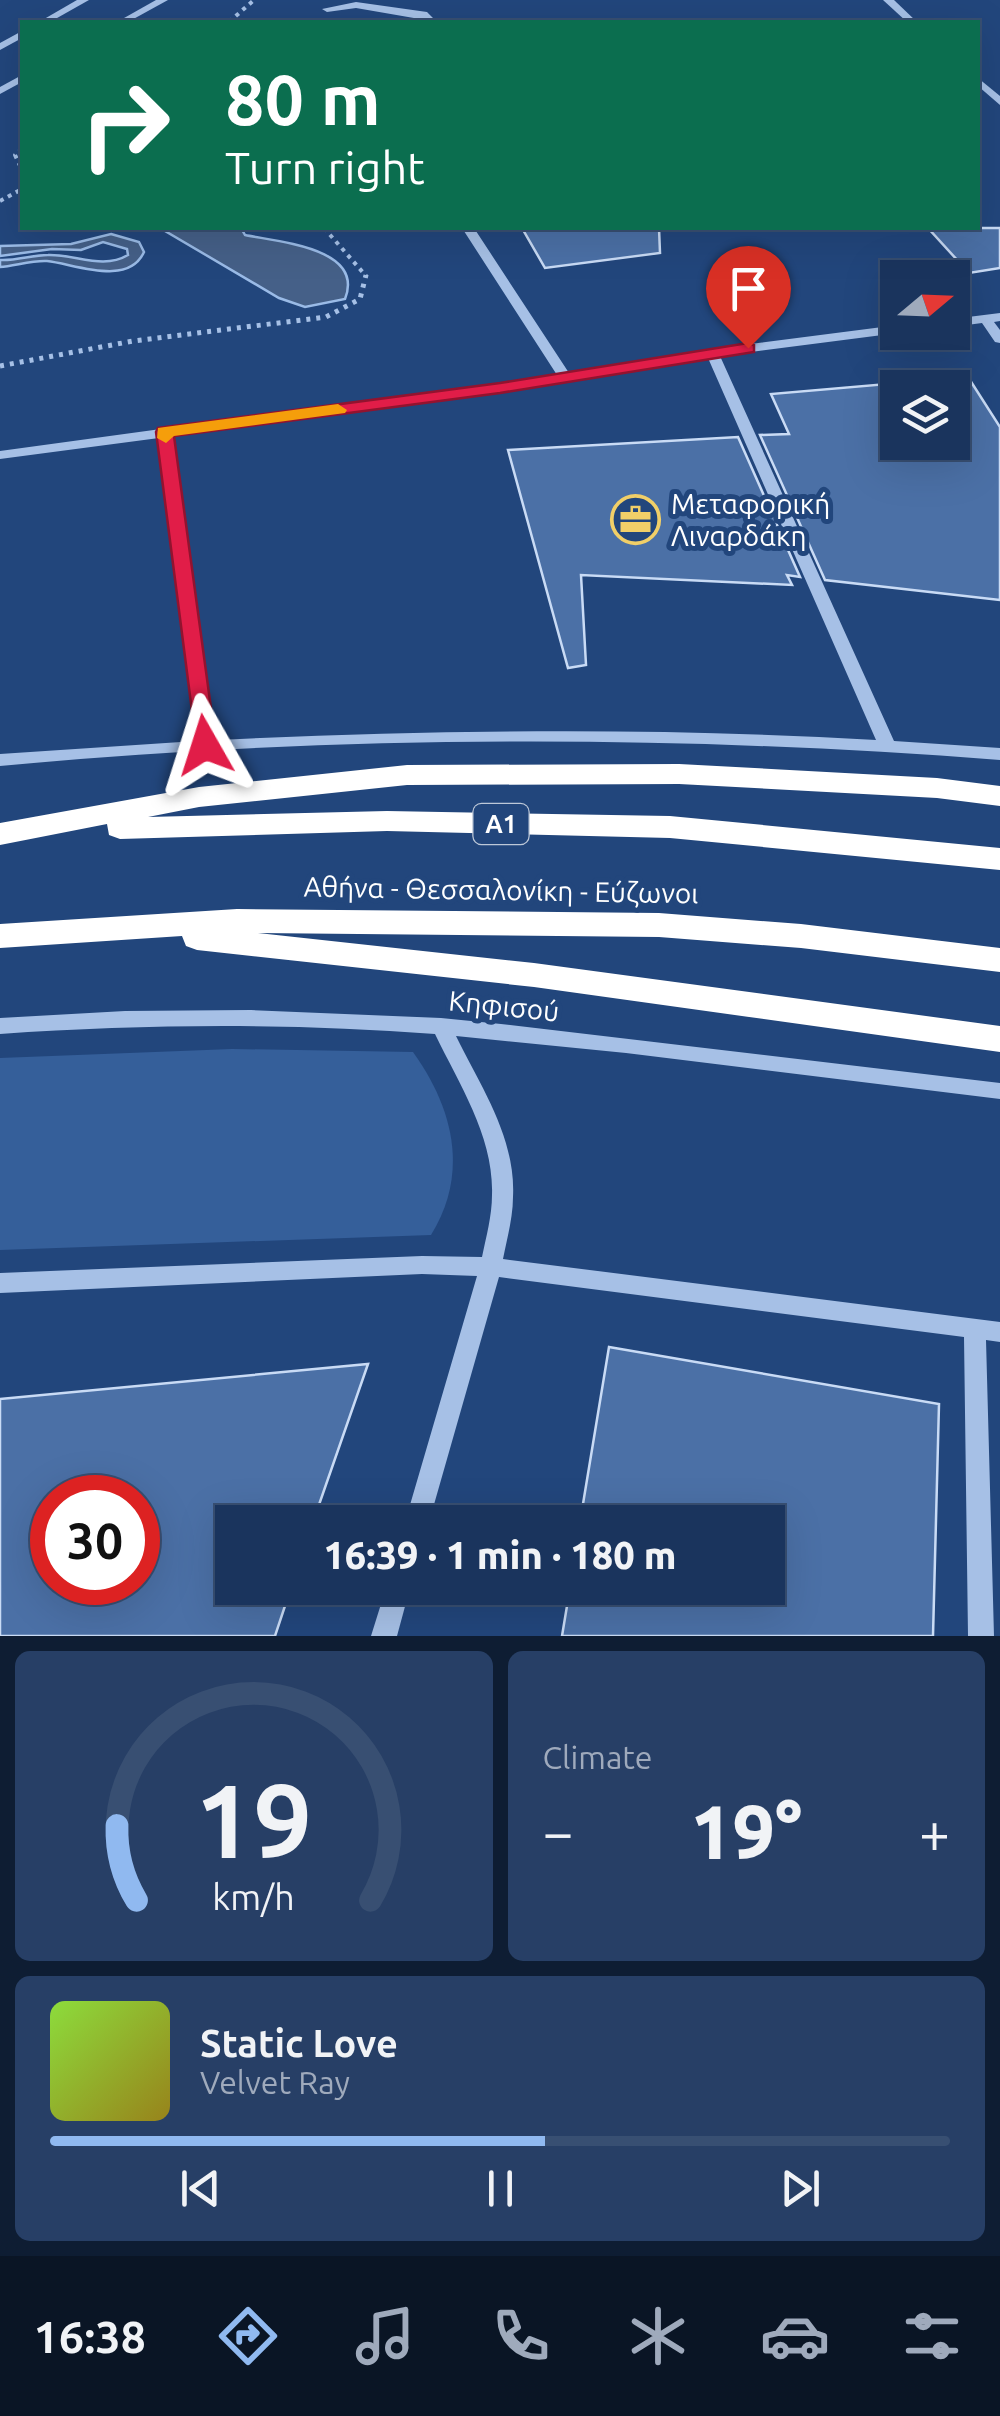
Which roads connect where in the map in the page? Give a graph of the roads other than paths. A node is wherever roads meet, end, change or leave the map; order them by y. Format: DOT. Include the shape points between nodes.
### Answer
graph roads {
  1 [pos="84,0"];
  2 [pos="163,0"];
  3 [pos="373,0"];
  4 [pos="888,0"];
  5 [pos="324,4"];
  6 [pos="356,5"];
  7 [pos="48,20"];
  8 [pos="126,20"];
  9 [pos="431,20"];
  10 [pos="910,20"];
  11 [pos="980,84"];
  12 [pos="1000,102"];
  13 [pos="469,230"];
  14 [pos="993,318"];
  15 [pos="880,331"];
  16 [pos="1000,339"];
  17 [pos="712,353"];
  18 [pos="566,378"];
  19 [pos="165,432"];
  20 [pos="0,455"];
  21 [pos="205,745"];
  22 [pos="887,745"];
  23 [pos="1000,754"];
  24 [pos="0,760"];
  25 [pos="1000,796"];
  26 [pos="0,836"];
  27 [pos="1000,860"];
  28 [pos="100,927"];
  29 [pos="0,936"];
  30 [pos="1000,960"];
  31 [pos="0,1026"];
  32 [pos="441,1026"];
  33 [pos="1000,1039"];
  34 [pos="1000,1091"];
  35 [pos="492,1267"];
  36 [pos="0,1284"];
  37 [pos="975,1329"];
  38 [pos="1000,1332"];
  39 [pos="423,1505"];
  40 [pos="393,1605"];
  41 [pos="384,1636"];
  42 [pos="980,1636"];
  1 -- 7 [label="street"];
  2 -- 8 [label="street"];
  3 -- 6 [label="street"];
  4 -- 10 [label="street"];
  5 -- 6 [label="street"];
  6 -- 9 [label="street"];
  11 -- 12 [label="street"];
  13 -- 18 [label="street"];
  14 -- 16 [label="street"];
  15 -- 17 [label="street"];
  17 -- 18 [label="street"];
  17 -- 22 [label="street"];
  18 -- 19 [label="street"];
  19 -- 20 [label="street"];
  19 -- 21 [label="street"];
  21 -- 22 [label="street" via="464,737"];
  21 -- 24 [label="street"];
  22 -- 23 [label="street"];
  25 -- 26 [label="highway" via="679,774 408,776 199,797"];
  26 -- 27 [label="highway, Α1" via="230,822 670,827"];
  28 -- 29 [label="highway, Αθήνα - Θεσσαλονίκη - Εύζωνοι"];
  28 -- 30 [label="highway, Αθήνα - Θεσσαλονίκη - Εύζωνοι" via="345,920 659,925"];
  28 -- 33 [label="highway" via="534,974"];
  31 -- 32 [label="street, Κηφισού" via="144,1019"];
  32 -- 34 [label="street, Κηφισού"];
  32 -- 35 [label="street" via="486,1115 502,1167"];
  35 -- 36 [label="street"];
  35 -- 37 [label="street"];
  35 -- 39 [label="street"];
  37 -- 38 [label="street"];
  37 -- 42 [label="street"];
  40 -- 41 [label="street"];
}
